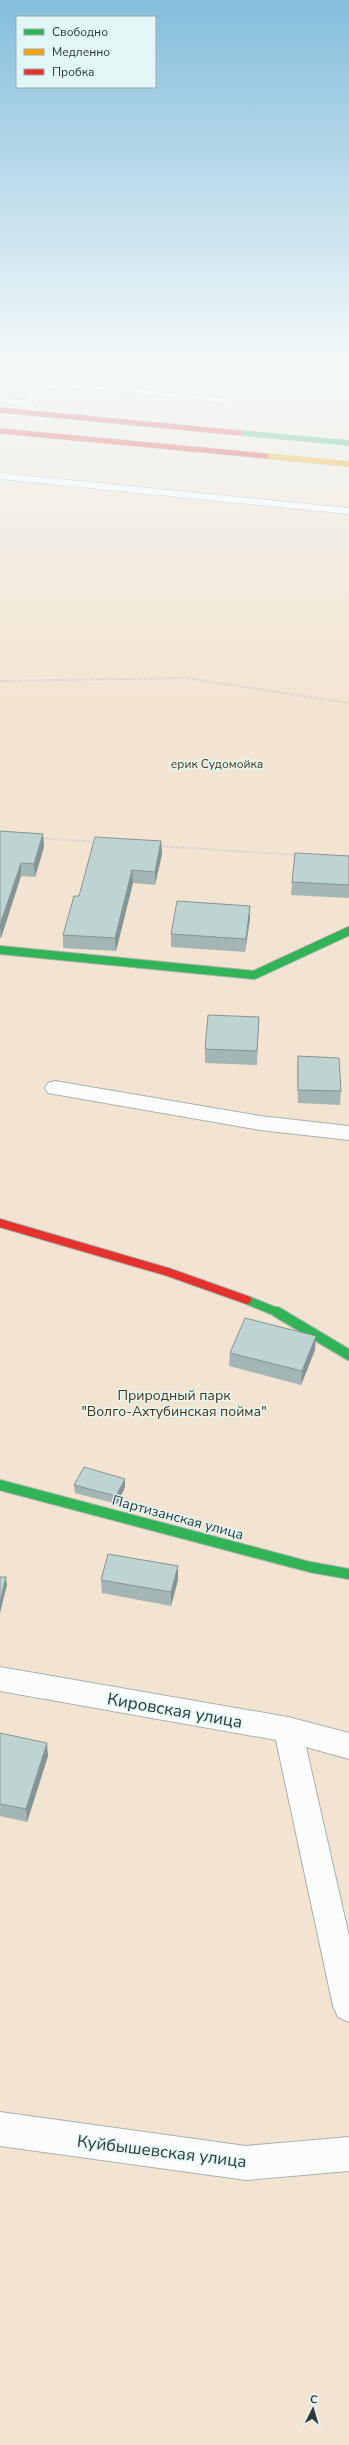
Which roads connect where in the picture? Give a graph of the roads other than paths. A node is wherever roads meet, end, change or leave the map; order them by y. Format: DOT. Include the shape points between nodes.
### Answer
graph roads {
  1 [pos="1,476"];
  2 [pos="349,511"];
  3 [pos="349,931"];
  4 [pos="0,950"];
  5 [pos="55,1088"];
  6 [pos="349,1133"];
  7 [pos="0,1223"];
  8 [pos="349,1355"];
  9 [pos="0,1485"];
  10 [pos="349,1574"];
  11 [pos="0,1679"];
  12 [pos="288,1730"];
  13 [pos="349,1746"];
  14 [pos="349,2006"];
  15 [pos="0,2129"];
  16 [pos="349,2154"];
  1 -- 2 [label="lane"];
  3 -- 4 [label="main road" via="254,975"];
  5 -- 6 [label="street" via="260,1123"];
  7 -- 8 [label="main road" via="168,1272 274,1310"];
  9 -- 10 [label="main road, Партизанская улица" via="310,1567"];
  11 -- 12 [label="street, Кировская улица"];
  12 -- 13 [label="street, Кировская улица"];
  12 -- 14 [label="street"];
  15 -- 16 [label="street, Куйбышевская улица" via="246,2163"];
}
